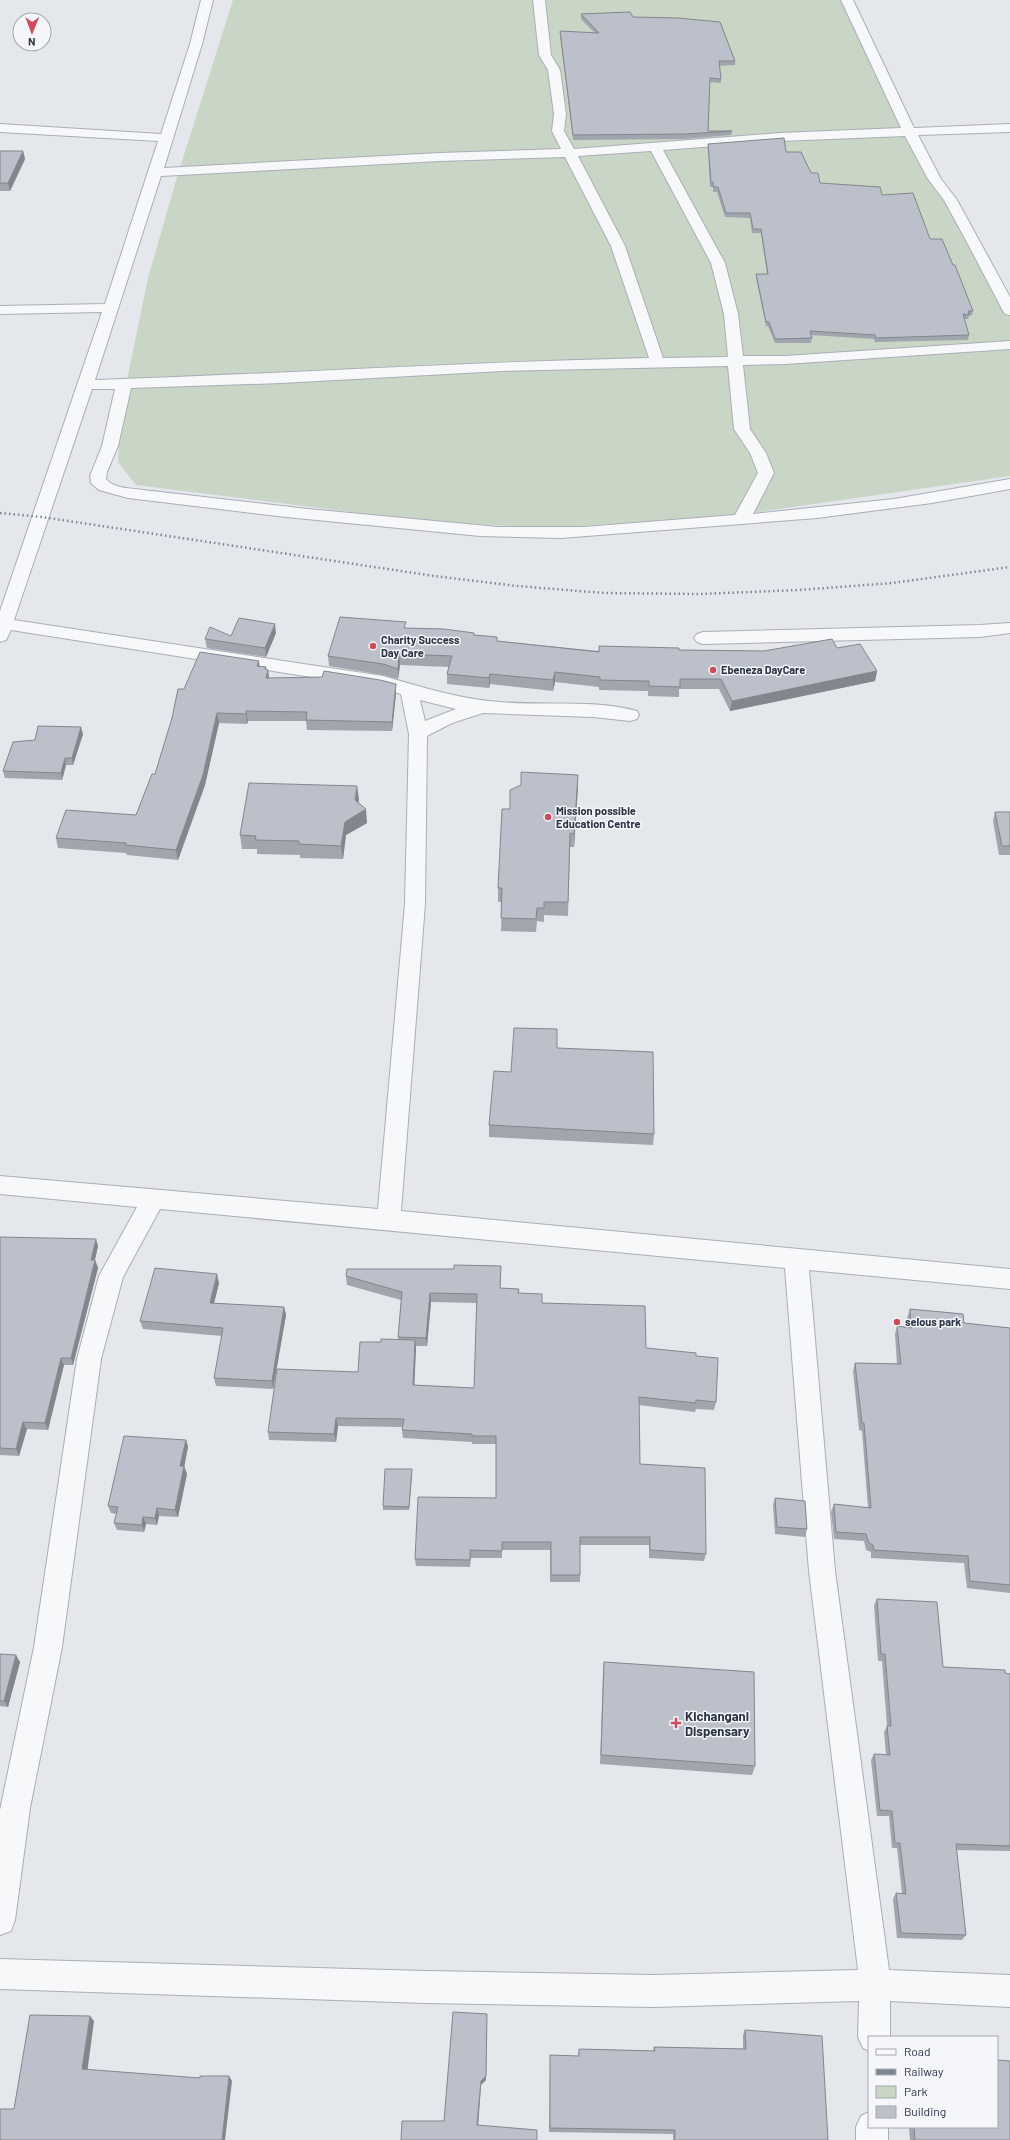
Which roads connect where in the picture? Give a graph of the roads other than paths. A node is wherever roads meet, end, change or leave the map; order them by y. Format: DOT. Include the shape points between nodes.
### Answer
graph roads {
  1 [pos="207,0"];
  2 [pos="539,0"];
  3 [pos="847,0"];
  4 [pos="0,128"];
  5 [pos="1010,128"];
  6 [pos="909,131"];
  7 [pos="165,138"];
  8 [pos="656,148"];
  9 [pos="569,153"];
  10 [pos="156,172"];
  11 [pos="111,308"];
  12 [pos="0,310"];
  13 [pos="1010,311"];
  14 [pos="1010,345"];
  15 [pos="736,361"];
  16 [pos="657,362"];
  17 [pos="124,384"];
  18 [pos="86,385"];
  19 [pos="1010,484"];
  20 [pos="741,520"];
  21 [pos="1010,628"];
  22 [pos="2,630"];
  23 [pos="703,638"];
  24 [pos="409,690"];
  25 [pos="487,708"];
  26 [pos="630,714"];
  27 [pos="418,734"];
  28 [pos="0,1185"];
  29 [pos="153,1200"];
  30 [pos="389,1220"];
  31 [pos="796,1259"];
  32 [pos="1010,1279"];
  33 [pos="0,1920"];
  34 [pos="0,1974"];
  35 [pos="875,1985"];
  36 [pos="1010,1992"];
  37 [pos="874,2036"];
  38 [pos="872,2128"];
  39 [pos="872,2140"];
  1 -- 7 [label="street" via="201,29"];
  2 -- 9 [label="street" via="545,55 554,70 560,114 558,131"];
  3 -- 6 [label="street"];
  4 -- 7 [label="street"];
  5 -- 6 [label="street"];
  6 -- 8 [label="street" via="780,137"];
  6 -- 13 [label="street" via="977,248"];
  7 -- 10 [label="street"];
  8 -- 9 [label="street"];
  8 -- 15 [label="street" via="718,263 731,314"];
  9 -- 10 [label="street" via="440,156"];
  9 -- 16 [label="street" via="618,246"];
  10 -- 11 [label="street"];
  11 -- 12 [label="street"];
  11 -- 18 [label="street"];
  14 -- 15 [label="street" via="822,358"];
  15 -- 16 [label="street"];
  15 -- 20 [label="street" via="742,429 758,454 766,473"];
  16 -- 17 [label="street" via="494,366"];
  17 -- 18 [label="street"];
  17 -- 20 [label="street" via="107,453 98,474 102,486 116,492 485,532 544,533"];
  18 -- 22 [label="street"];
  19 -- 20 [label="street" via="862,509"];
  21 -- 23 [label="street" via="980,631"];
  22 -- 24 [label="street" via="383,682"];
  24 -- 25 [label="street" via="431,698"];
  24 -- 27 [label="street"];
  25 -- 26 [label="street" via="609,711"];
  25 -- 27 [label="street" via="447,717 430,724"];
  27 -- 30 [label="street" via="415,904"];
  28 -- 29 [label="street"];
  29 -- 30 [label="street"];
  29 -- 33 [label="street" via="112,1276 89,1359 48,1647 15,1808"];
  30 -- 31 [label="street"];
  31 -- 32 [label="street"];
  31 -- 35 [label="street" via="822,1571"];
  34 -- 35 [label="street" via="646,1991"];
  35 -- 36 [label="street"];
  35 -- 37 [label="street"];
  38 -- 39 [label="street"];
}
